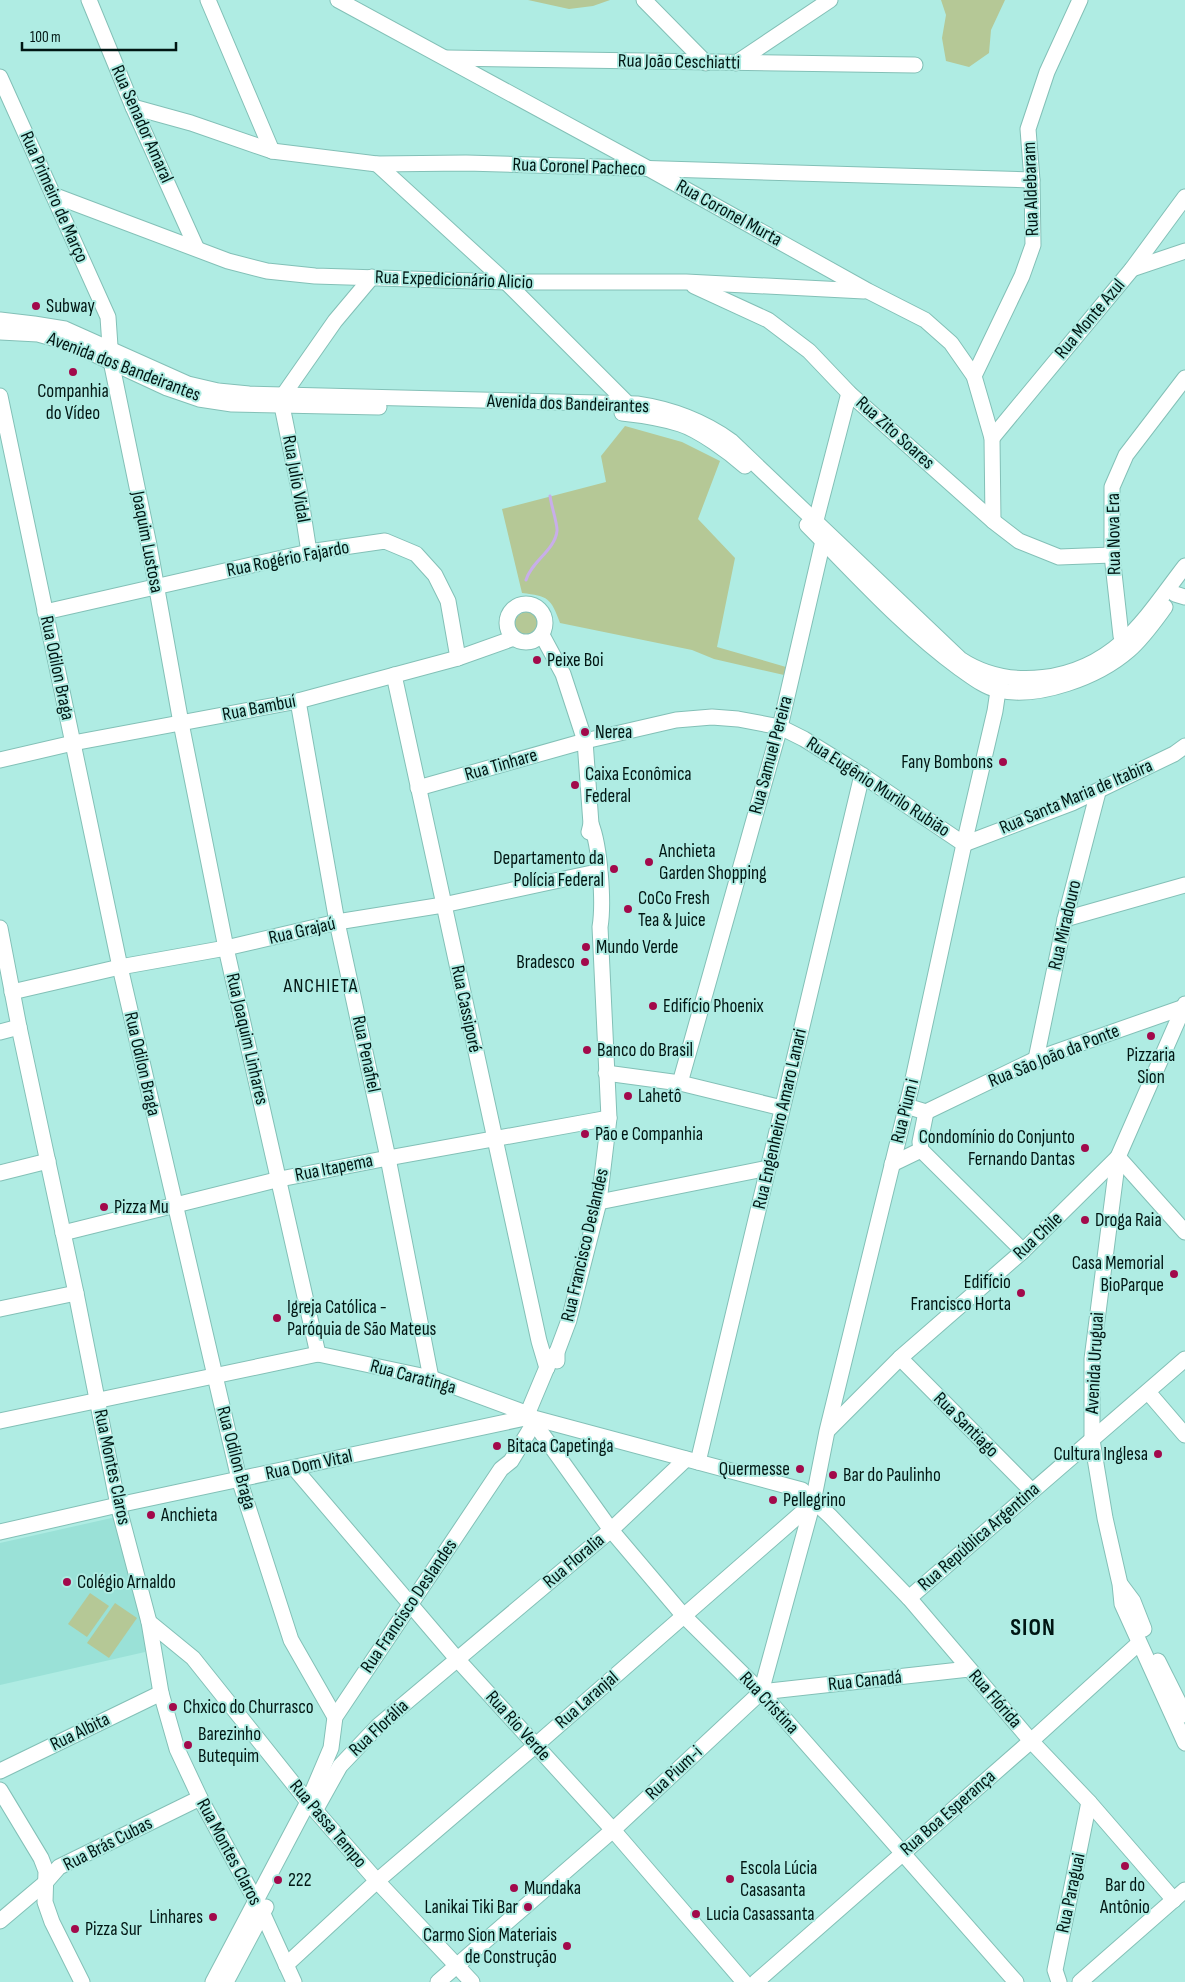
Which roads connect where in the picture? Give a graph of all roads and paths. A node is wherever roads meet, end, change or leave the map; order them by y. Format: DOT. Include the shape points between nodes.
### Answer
graph roads {
  1 [pos="89,0"];
  2 [pos="208,0"];
  3 [pos="338,0"];
  4 [pos="644,0"];
  5 [pos="830,0"];
  6 [pos="1080,0"];
  7 [pos="442,58"];
  8 [pos="706,63"];
  9 [pos="736,63"];
  10 [pos="915,65"];
  11 [pos="0,77"];
  12 [pos="133,107"];
  13 [pos="272,151"];
  14 [pos="378,164"];
  15 [pos="651,170"];
  16 [pos="1032,180"];
  17 [pos="53,195"];
  18 [pos="1185,197"];
  19 [pos="196,248"];
  20 [pos="1185,251"];
  21 [pos="1132,269"];
  22 [pos="372,277"];
  23 [pos="506,282"];
  24 [pos="686,282"];
  25 [pos="868,291"];
  26 [pos="108,317"];
  27 [pos="0,320"];
  28 [pos="0,332"];
  29 [pos="111,355"];
  30 [pos="138,361"];
  31 [pos="974,376"];
  32 [pos="1185,378"];
  33 [pos="849,393"];
  34 [pos="0,396"];
  35 [pos="283,400"];
  36 [pos="633,409"];
  37 [pos="992,438"];
  38 [pos="7,455"];
  39 [pos="816,520"];
  40 [pos="993,521"];
  41 [pos="823,542"];
  42 [pos="308,552"];
  43 [pos="1112,555"];
  44 [pos="1184,573"];
  45 [pos="156,588"];
  46 [pos="1180,596"];
  47 [pos="45,612"];
  48 [pos="514,638"];
  49 [pos="536,639"];
  50 [pos="1126,646"];
  51 [pos="458,658"];
  52 [pos="394,675"];
  53 [pos="983,684"];
  54 [pos="999,684"];
  55 [pos="298,701"];
  56 [pos="993,718"];
  57 [pos="181,723"];
  58 [pos="780,727"];
  59 [pos="585,741"];
  60 [pos="72,743"];
  61 [pos="1185,746"];
  62 [pos="0,760"];
  63 [pos="862,775"];
  64 [pos="418,788"];
  65 [pos="1098,792"];
  66 [pos="591,824"];
  67 [pos="964,844"];
  68 [pos="592,872"];
  69 [pos="1185,885"];
  70 [pos="443,905"];
  71 [pos="1065,919"];
  72 [pos="337,922"];
  73 [pos="600,927"];
  74 [pos="0,928"];
  75 [pos="226,948"];
  76 [pos="120,967"];
  77 [pos="12,992"];
  78 [pos="1185,1006"];
  79 [pos="18,1027"];
  80 [pos="0,1032"];
  81 [pos="1036,1059"];
  82 [pos="606,1074"];
  83 [pos="680,1082"];
  84 [pos="911,1088"];
  85 [pos="906,1106"];
  86 [pos="782,1108"];
  87 [pos="926,1112"];
  88 [pos="609,1118"];
  89 [pos="494,1138"];
  90 [pos="921,1150"];
  91 [pos="1118,1157"];
  92 [pos="388,1158"];
  93 [pos="48,1161"];
  94 [pos="892,1164"];
  95 [pos="768,1168"];
  96 [pos="0,1173"];
  97 [pos="280,1179"];
  98 [pos="599,1202"];
  99 [pos="174,1204"];
  100 [pos="1185,1232"];
  101 [pos="63,1233"];
  102 [pos="1023,1251"];
  103 [pos="76,1293"];
  104 [pos="0,1309"];
  105 [pos="539,1342"];
  106 [pos="557,1352"];
  107 [pos="318,1354"];
  108 [pos="900,1358"];
  109 [pos="1185,1359"];
  110 [pos="547,1368"];
  111 [pos="214,1375"];
  112 [pos="431,1378"];
  113 [pos="838,1385"];
  114 [pos="866,1392"];
  115 [pos="1148,1392"];
  116 [pos="98,1400"];
  117 [pos="530,1418"];
  118 [pos="0,1421"];
  119 [pos="827,1431"];
  120 [pos="1185,1435"];
  121 [pos="1092,1440"];
  122 [pos="692,1461"];
  123 [pos="295,1469"];
  124 [pos="238,1479"];
  125 [pos="1032,1491"];
  126 [pos="813,1502"];
  127 [pos="118,1505"];
  128 [pos="803,1517"];
  129 [pos="611,1530"];
  130 [pos="0,1532"];
  131 [pos="1120,1584"];
  132 [pos="909,1598"];
  133 [pos="411,1604"];
  134 [pos="684,1616"];
  135 [pos="149,1622"];
  136 [pos="1139,1643"];
  137 [pos="155,1656"];
  138 [pos="193,1658"];
  139 [pos="457,1660"];
  140 [pos="970,1670"];
  141 [pos="761,1692"];
  142 [pos="161,1693"];
  143 [pos="1185,1715"];
  144 [pos="335,1716"];
  145 [pos="1032,1741"];
  146 [pos="1185,1743"];
  147 [pos="536,1745"];
  148 [pos="0,1771"];
  149 [pos="0,1790"];
  150 [pos="200,1798"];
  151 [pos="1089,1802"];
  152 [pos="312,1806"];
  153 [pos="613,1830"];
  154 [pos="902,1854"];
  155 [pos="377,1881"];
  156 [pos="45,1883"];
  157 [pos="1182,1893"];
  158 [pos="259,1908"];
  159 [pos="0,1921"];
  160 [pos="286,1965"];
  161 [pos="458,1965"];
  162 [pos="82,1982"];
  163 [pos="213,1982"];
  164 [pos="226,1982"];
  165 [pos="294,1982"];
  166 [pos="438,1982"];
  167 [pos="472,1982"];
  168 [pos="744,1982"];
  169 [pos="756,1982"];
  170 [pos="1016,1982"];
  171 [pos="1059,1982"];
  172 [pos="1080,1982"];
  1 -- 12 [label="street, Rua Senador Amaral"];
  2 -- 13 [label="street"];
  3 -- 7 [label="street, Rua Coronel Murta"];
  4 -- 8 [label="street"];
  5 -- 9 [label="street"];
  6 -- 16 [label="street, Rua Aldebaram" via="1047,72 1028,129"];
  7 -- 8 [label="street, Rua João Ceschiatti"];
  7 -- 15 [label="street, Rua Coronel Murta"];
  8 -- 9 [label="street, Rua João Ceschiatti"];
  9 -- 10 [label="street, Rua João Ceschiatti"];
  11 -- 17 [label="street, Rua Primeiro de Março"];
  12 -- 13 [label="street, Rua Coronel Pacheco"];
  12 -- 19 [label="street, Rua Senador Amaral"];
  13 -- 14 [label="street, Rua Coronel Pacheco"];
  14 -- 15 [label="street, Rua Coronel Pacheco" via="466,163"];
  14 -- 23 [label="street"];
  15 -- 16 [label="street, Rua Coronel Pacheco"];
  15 -- 25 [label="street, Rua Coronel Murta"];
  16 -- 31 [label="street, Rua Aldebaram" via="1033,245 1022,276"];
  17 -- 19 [label="street, Rua Expedicionário Alicio"];
  17 -- 26 [label="street, Rua Primeiro de Março"];
  18 -- 21 [label="street, Rua Monte Azul"];
  19 -- 22 [label="street, Rua Expedicionário Alicio" via="266,272"];
  20 -- 21 [label="street"];
  21 -- 37 [label="street, Rua Monte Azul"];
  22 -- 23 [label="street, Rua Expedicionário Alicio"];
  22 -- 35 [label="street" via="336,321"];
  23 -- 24 [label="street, Rua Expedicionário Alicio"];
  23 -- 36 [label="street"];
  24 -- 25 [label="street, Rua Expedicionário Alicio"];
  24 -- 33 [label="street, Rua Zito Soares" via="768,320 809,351"];
  25 -- 31 [label="street, Rua Coronel Murta" via="925,320 951,343"];
  26 -- 29 [label="street, Rua Primeiro de Março"];
  26 -- 30 [label="street, Rua Primeiro de Março"];
  27 -- 29 [label="street, Avenida dos Bandeirantes" via="65,330"];
  28 -- 29 [label="street, Avenida dos Bandeirantes" via="38,334"];
  29 -- 30 [label="street, Avenida dos Bandeirantes"];
  29 -- 35 [label="street, Avenida dos Bandeirantes" via="168,388 199,399 232,404"];
  29 -- 45 [label="street, Joaquim Lustosa"];
  30 -- 35 [label="street, Avenida dos Bandeirantes" via="188,384"];
  31 -- 37 [label="street, Rua Coronel Murta"];
  32 -- 43 [label="street, Rua Nova Era" via="1126,455 1112,487"];
  33 -- 39 [label="street"];
  33 -- 40 [label="street, Rua Zito Soares"];
  34 -- 38 [label="street, Rua Odilon Braga"];
  35 -- 36 [label="street, Avenida dos Bandeirantes"];
  35 -- 42 [label="street, Rua Julio Vidal"];
  36 -- 39 [label="street, Avenida dos Bandeirantes" via="665,409 719,433 741,449"];
  36 -- 41 [label="street, Avenida dos Bandeirantes" via="681,424 731,454 760,478"];
  37 -- 40 [label="street, Rua Coronel Murta"];
  38 -- 47 [label="street, Rua Odilon Braga"];
  39 -- 54 [label="street, Avenida dos Bandeirantes" via="960,659"];
  40 -- 43 [label="street, Rua Zito Soares" via="1018,541 1059,556"];
  41 -- 53 [label="street, Avenida dos Bandeirantes" via="934,650"];
  41 -- 58 [label="street, Rua Samuel Pereira"];
  42 -- 45 [label="street, Rua Rogério Fajardo"];
  42 -- 51 [label="street, Rua Rogério Fajardo" via="385,541 416,554 435,575 448,602"];
  43 -- 50 [label="street, Rua Nova Era" via="1121,636"];
  44 -- 46 [label="street" via="1174,588"];
  44 -- 50 [label="street, Avenida dos Bandeirantes"];
  45 -- 47 [label="street, Rua Rogério Fajardo"];
  45 -- 57 [label="street, Joaquim Lustosa"];
  46 -- 50 [label="street, Avenida dos Bandeirantes" via="1141,639"];
  47 -- 60 [label="street, Rua Odilon Braga"];
  48 -- 49 [label="street" via="519,641"];
  48 -- 49 [label="street" via="507,622 511,611 521,604 533,605 542,612 546,624"];
  48 -- 51 [label="street, Rua Bambuí"];
  49 -- 59 [label="street, Rua Francisco Deslandes" via="563,674"];
  50 -- 54 [label="street, Avenida dos Bandeirantes" via="1115,661 1056,688 1021,692"];
  51 -- 52 [label="street, Rua Bambuí"];
  52 -- 55 [label="street, Rua Bambuí"];
  52 -- 64 [label="street, Rua Cassiporé"];
  53 -- 54 [label="street, Avenida dos Bandeirantes"];
  53 -- 56 [label="street"];
  54 -- 56 [label="street"];
  55 -- 57 [label="street, Rua Bambuí"];
  55 -- 72 [label="street, Rua Penafiel"];
  56 -- 67 [label="street, Rua Pium i"];
  57 -- 60 [label="street, Rua Bambuí"];
  57 -- 75 [label="street, Rua Joaquim Linhares"];
  58 -- 59 [label="street, Rua Eugênio Murilo Rubião" via="738,719 703,718 676,720"];
  58 -- 63 [label="street, Rua Eugênio Murilo Rubião"];
  58 -- 83 [label="street, Rua Samuel Pereira"];
  59 -- 64 [label="street, Rua Tinhare"];
  59 -- 66 [label="street, Rua Francisco Deslandes"];
  60 -- 62 [label="street, Rua Bambuí"];
  60 -- 76 [label="street, Rua Odilon Braga"];
  61 -- 65 [label="street, Rua Santa Maria de Itabira"];
  63 -- 67 [label="street, Rua Eugênio Murilo Rubião"];
  63 -- 86 [label="street, Rua Engenheiro Amaro Lanari"];
  64 -- 70 [label="street, Rua Cassiporé"];
  65 -- 67 [label="street, Rua Santa Maria de Itabira"];
  65 -- 71 [label="street, Rua Miradouro"];
  66 -- 68 [label="street, Rua Francisco Deslandes" via="588,838"];
  66 -- 73 [label="street, Rua Francisco Deslandes" via="596,836 602,913"];
  67 -- 84 [label="street, Rua Pium i"];
  68 -- 70 [label="street, Rua Grajaú"];
  68 -- 73 [label="street, Rua Francisco Deslandes" via="595,913"];
  69 -- 71 [label="street"];
  70 -- 72 [label="street, Rua Grajaú"];
  70 -- 89 [label="street, Rua Cassiporé"];
  71 -- 81 [label="street, Rua Miradouro"];
  72 -- 75 [label="street, Rua Grajaú"];
  72 -- 92 [label="street, Rua Penafiel"];
  73 -- 82 [label="street, Rua Francisco Deslandes"];
  74 -- 77 [label="street, Rua Montes Claros"];
  75 -- 76 [label="street, Rua Grajaú"];
  75 -- 97 [label="street, Rua Joaquim Linhares"];
  76 -- 77 [label="street, Rua Grajaú"];
  76 -- 99 [label="street, Rua Odilon Braga"];
  77 -- 79 [label="street, Rua Montes Claros"];
  78 -- 81 [label="street, Rua São João da Ponte"];
  78 -- 91 [label="street, Avenida Uruguai"];
  79 -- 80 [label="street"];
  79 -- 93 [label="street, Rua Montes Claros"];
  81 -- 87 [label="street, Rua São João da Ponte"];
  82 -- 83 [label="street"];
  82 -- 88 [label="street, Rua Francisco Deslandes"];
  83 -- 86 [label="street"];
  84 -- 85 [label="street, Rua Pium i"];
  84 -- 87 [label="street"];
  85 -- 87 [label="street"];
  85 -- 94 [label="street, Rua Pium i"];
  86 -- 95 [label="street, Rua Engenheiro Amaro Lanari"];
  87 -- 90 [label="street"];
  88 -- 89 [label="street, Rua Itapema"];
  88 -- 98 [label="street, Rua Francisco Deslandes"];
  89 -- 92 [label="street, Rua Itapema"];
  89 -- 105 [label="street, Rua Cassiporé"];
  90 -- 94 [label="street"];
  90 -- 102 [label="street"];
  91 -- 100 [label="street"];
  91 -- 102 [label="street, Rua Chile"];
  91 -- 121 [label="street, Avenida Uruguai" via="1092,1360"];
  92 -- 97 [label="street, Rua Itapema"];
  92 -- 112 [label="street, Rua Penafiel"];
  93 -- 96 [label="street"];
  93 -- 101 [label="street, Rua Montes Claros"];
  94 -- 113 [label="street, Rua Pium i"];
  95 -- 98 [label="street"];
  95 -- 122 [label="street, Rua Engenheiro Amaro Lanari"];
  97 -- 99 [label="street, Rua Itapema"];
  97 -- 107 [label="street, Rua Joaquim Linhares"];
  98 -- 106 [label="street, Rua Francisco Deslandes" via="569,1320"];
  99 -- 101 [label="street, Rua Itapema"];
  99 -- 111 [label="street, Rua Odilon Braga"];
  101 -- 103 [label="street, Rua Montes Claros"];
  102 -- 108 [label="street, Rua Chile"];
  103 -- 104 [label="street"];
  103 -- 116 [label="street, Rua Montes Claros"];
  105 -- 106 [label="street"];
  105 -- 110 [label="street, Rua Cassiporé"];
  106 -- 110 [label="street, Rua Francisco Deslandes"];
  106 -- 117 [label="street, Rua Francisco Deslandes" via="557,1365 537,1413"];
  107 -- 111 [label="street, Rua Caratinga"];
  107 -- 112 [label="street, Rua Caratinga"];
  108 -- 114 [label="street, Rua Chile"];
  108 -- 125 [label="street, Rua Santiago"];
  109 -- 115 [label="street, Rua República Argentina"];
  110 -- 117 [label="street, Rua Francisco Deslandes" via="529,1410"];
  111 -- 116 [label="street, Rua Caratinga"];
  111 -- 124 [label="street, Rua Odilon Braga"];
  112 -- 117 [label="street, Rua Caratinga" via="523,1412"];
  113 -- 114 [label="street" via="853,1395"];
  113 -- 119 [label="street, Rua Pium i"];
  114 -- 119 [label="street, Rua Chile"];
  115 -- 120 [label="street"];
  115 -- 121 [label="street, Rua República Argentina"];
  116 -- 118 [label="street, Rua Caratinga"];
  116 -- 127 [label="street, Rua Montes Claros"];
  117 -- 122 [label="street, Rua Caratinga"];
  117 -- 123 [label="street, Rua Dom Vital"];
  117 -- 129 [label="street, Rua Cristina"];
  117 -- 133 [label="street, Rua Francisco Deslandes" via="531,1428 511,1461 501,1469"];
  119 -- 126 [label="street, Rua Pium i"];
  121 -- 125 [label="street, Rua República Argentina"];
  121 -- 131 [label="street, Avenida Uruguai"];
  122 -- 126 [label="street, Rua Caratinga" via="802,1490"];
  122 -- 129 [label="street, Rua Floralia"];
  123 -- 124 [label="street, Rua Dom Vital"];
  123 -- 133 [label="street, Rua Rio Verde"];
  124 -- 127 [label="street, Rua Dom Vital"];
  124 -- 144 [label="street, Rua Odilon Braga" via="291,1640"];
  125 -- 132 [label="street, Rua República Argentina"];
  126 -- 128 [label="street, Rua Laranjal"];
  126 -- 132 [label="street, Rua Flórida"];
  127 -- 130 [label="street, Rua Dom Vital"];
  127 -- 135 [label="street, Rua Montes Claros"];
  128 -- 134 [label="street, Rua Laranjal"];
  128 -- 141 [label="street"];
  129 -- 134 [label="street, Rua Cristina"];
  129 -- 139 [label="street, Rua Floralia"];
  131 -- 136 [label="street, Avenida Uruguai" via="1122,1604"];
  131 -- 143 [label="street, Avenida Uruguai" via="1132,1601"];
  132 -- 140 [label="street, Rua Flórida"];
  133 -- 139 [label="street, Rua Rio Verde"];
  133 -- 144 [label="street, Rua Francisco Deslandes"];
  134 -- 141 [label="street, Rua Cristina"];
  134 -- 147 [label="street, Rua Laranjal"];
  135 -- 137 [label="street, Rua Montes Claros"];
  135 -- 138 [label="street, Rua Passa Tempo"];
  136 -- 145 [label="street, Rua Boa Esperança"];
  136 -- 146 [label="street, Avenida Uruguai"];
  137 -- 138 [label="street" via="171,1650"];
  137 -- 142 [label="street, Rua Montes Claros"];
  138 -- 152 [label="street, Rua Passa Tempo"];
  139 -- 147 [label="street, Rua Rio Verde"];
  139 -- 152 [label="street, Rua Florália" via="358,1746"];
  140 -- 141 [label="street, Rua Canadá"];
  140 -- 145 [label="street, Rua Flórida"];
  141 -- 153 [label="street, Rua Pium-i"];
  141 -- 154 [label="street, Rua Cristina"];
  142 -- 148 [label="street, Rua Albita"];
  142 -- 150 [label="street, Rua Montes Claros" via="177,1750"];
  144 -- 152 [label="street, Rua Francisco Deslandes" via="331,1748 333,1763"];
  145 -- 151 [label="street, Rua Flórida"];
  145 -- 154 [label="street, Rua Boa Esperança"];
  147 -- 153 [label="street, Rua Rio Verde"];
  147 -- 155 [label="street, Rua Laranjal"];
  149 -- 156 [label="street" via="41,1858 46,1871"];
  150 -- 156 [label="street, Rua Brás Cubas" via="59,1867"];
  150 -- 158 [label="street, Rua Montes Claros"];
  151 -- 157 [label="street, Rua Flórida"];
  151 -- 171 [label="street, Rua Paraguai" via="1055,1970"];
  152 -- 155 [label="street, Rua Passa Tempo"];
  152 -- 158 [label="street, Rua Francisco Deslandes"];
  153 -- 161 [label="street, Rua Pium-i"];
  153 -- 168 [label="street, Rua Rio Verde"];
  154 -- 169 [label="street, Rua Boa Esperança"];
  154 -- 170 [label="street, Rua Cristina"];
  155 -- 160 [label="street, Rua Laranjal"];
  155 -- 161 [label="street, Rua Passa Tempo"];
  156 -- 159 [label="street, Rua Brás Cubas"];
  156 -- 162 [label="street" via="45,1902 52,1922"];
  157 -- 172 [label="street"];
  158 -- 160 [label="street, Rua Montes Claros"];
  158 -- 163 [label="street, Rua Francisco Deslandes"];
  158 -- 164 [label="street, Rua Francisco Deslandes"];
  160 -- 165 [label="street, Rua Montes Claros"];
  161 -- 166 [label="street, Rua Pium-i"];
  161 -- 167 [label="street, Rua Passa Tempo"];
}
